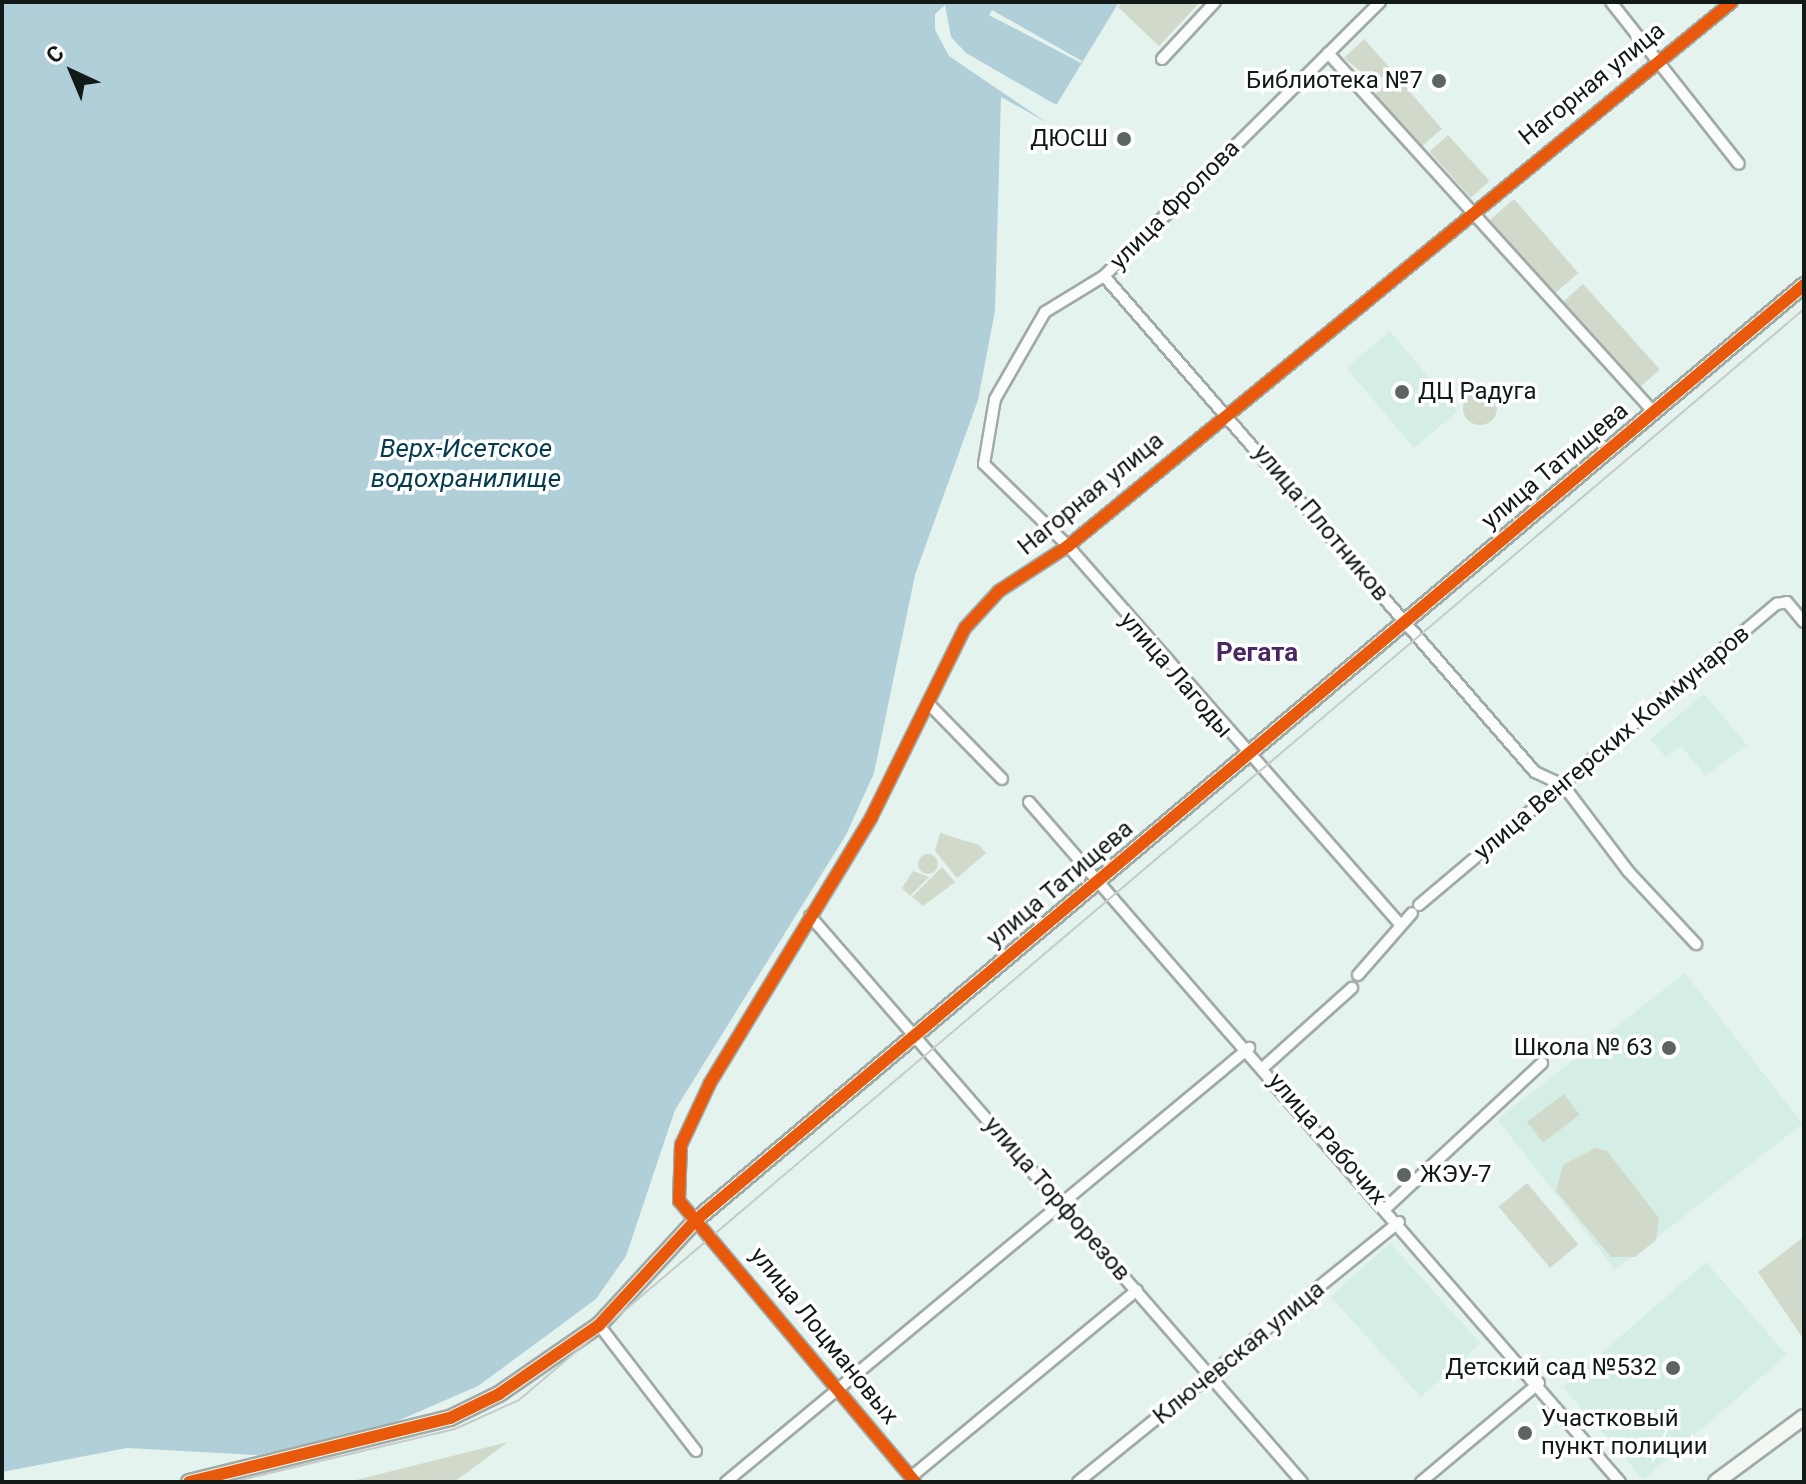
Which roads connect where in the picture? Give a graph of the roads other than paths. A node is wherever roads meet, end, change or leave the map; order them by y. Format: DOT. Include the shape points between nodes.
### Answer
graph roads {
  1 [pos="1215,2"];
  2 [pos="1380,2"];
  3 [pos="1611,2"];
  4 [pos="1732,2"];
  5 [pos="1328,53"];
  6 [pos="1658,58"];
  7 [pos="1162,59"];
  8 [pos="1739,164"];
  9 [pos="1471,211"];
  10 [pos="1104,276"];
  11 [pos="1804,285"];
  12 [pos="1227,412"];
  13 [pos="1653,412"];
  14 [pos="984,464"];
  15 [pos="1068,546"];
  16 [pos="1405,622"];
  17 [pos="1804,622"];
  18 [pos="928,703"];
  19 [pos="1246,756"];
  20 [pos="1002,779"];
  21 [pos="1563,785"];
  22 [pos="1029,802"];
  23 [pos="1095,883"];
  24 [pos="810,916"];
  25 [pos="1399,923"];
  26 [pos="1696,944"];
  27 [pos="1358,975"];
  28 [pos="1352,988"];
  29 [pos="912,1038"];
  30 [pos="1249,1048"];
  31 [pos="1542,1063"];
  32 [pos="1265,1066"];
  33 [pos="1061,1202"];
  34 [pos="1386,1208"];
  35 [pos="696,1220"];
  36 [pos="1399,1222"];
  37 [pos="1137,1290"];
  38 [pos="599,1325"];
  39 [pos="1213,1374"];
  40 [pos="1539,1383"];
  41 [pos="836,1386"];
  42 [pos="1804,1417"];
  43 [pos="696,1451"];
  44 [pos="913,1480"];
  45 [pos="189,1482"];
  46 [pos="726,1482"];
  47 [pos="1078,1482"];
  48 [pos="1302,1482"];
  49 [pos="1421,1482"];
  50 [pos="1620,1482"];
  51 [pos="1716,1482"];
  1 -- 7 [label="street"];
  2 -- 5 [label="street, улица Фролова"];
  3 -- 6 [label="street"];
  4 -- 6 [label="street, Нагорная улица"];
  5 -- 9 [label="street"];
  5 -- 10 [label="street, улица Фролова"];
  6 -- 8 [label="street"];
  6 -- 9 [label="street, Нагорная улица"];
  9 -- 12 [label="street, Нагорная улица"];
  9 -- 13 [label="street"];
  10 -- 12 [label="street, улица Плотников"];
  10 -- 14 [label="street, улица Фролова" via="1045,312 995,399"];
  11 -- 13 [label="street, улица Татищева"];
  12 -- 15 [label="street, Нагорная улица"];
  12 -- 16 [label="street, улица Плотников"];
  13 -- 16 [label="street, улица Татищева"];
  14 -- 15 [label="street, улица Лагоды"];
  15 -- 18 [label="street, Нагорная улица" via="999,591 965,628"];
  15 -- 19 [label="street, улица Лагоды"];
  16 -- 19 [label="street, улица Татищева"];
  16 -- 21 [label="street, улица Плотников" via="1544,782"];
  17 -- 21 [label="street, улица Венгерских Коммунаров" via="1787,602 1777,604"];
  18 -- 20 [label="street"];
  18 -- 24 [label="street, Нагорная улица"];
  19 -- 23 [label="street, улица Татищева"];
  19 -- 25 [label="street, улица Лагоды"];
  21 -- 25 [label="street, улица Венгерских Коммунаров"];
  21 -- 26 [label="street, улица Плотников" via="1628,871"];
  22 -- 23 [label="street, улица Рабочих"];
  23 -- 29 [label="street, улица Татищева"];
  23 -- 30 [label="street, улица Рабочих"];
  24 -- 29 [label="street, улица Торфорезов"];
  24 -- 35 [label="street, Нагорная улица" via="681,1145 679,1201"];
  25 -- 27 [label="street, улица Венгерских Коммунаров" via="1384,951"];
  28 -- 32 [label="street"];
  29 -- 33 [label="street, улица Торфорезов"];
  29 -- 35 [label="street, улица Татищева"];
  30 -- 32 [label="street, улица Рабочих"];
  30 -- 33 [label="street"];
  31 -- 34 [label="street"];
  32 -- 34 [label="street, улица Рабочих"];
  33 -- 37 [label="street, улица Торфорезов"];
  33 -- 41 [label="street"];
  34 -- 36 [label="street, улица Рабочих"];
  35 -- 38 [label="street, улица Татищева"];
  35 -- 41 [label="street, улица Лоцмановых"];
  36 -- 39 [label="street, Ключевская улица"];
  36 -- 40 [label="street, улица Рабочих"];
  37 -- 39 [label="street, улица Торфорезов"];
  37 -- 44 [label="street"];
  38 -- 43 [label="street"];
  38 -- 45 [label="street, улица Татищева" via="474,1409"];
  39 -- 47 [label="street, Ключевская улица"];
  39 -- 48 [label="street, улица Торфорезов"];
  40 -- 49 [label="street"];
  40 -- 50 [label="street, улица Рабочих"];
  41 -- 44 [label="street, улица Лоцмановых"];
  41 -- 46 [label="street"];
  42 -- 51 [label="street"];
}
